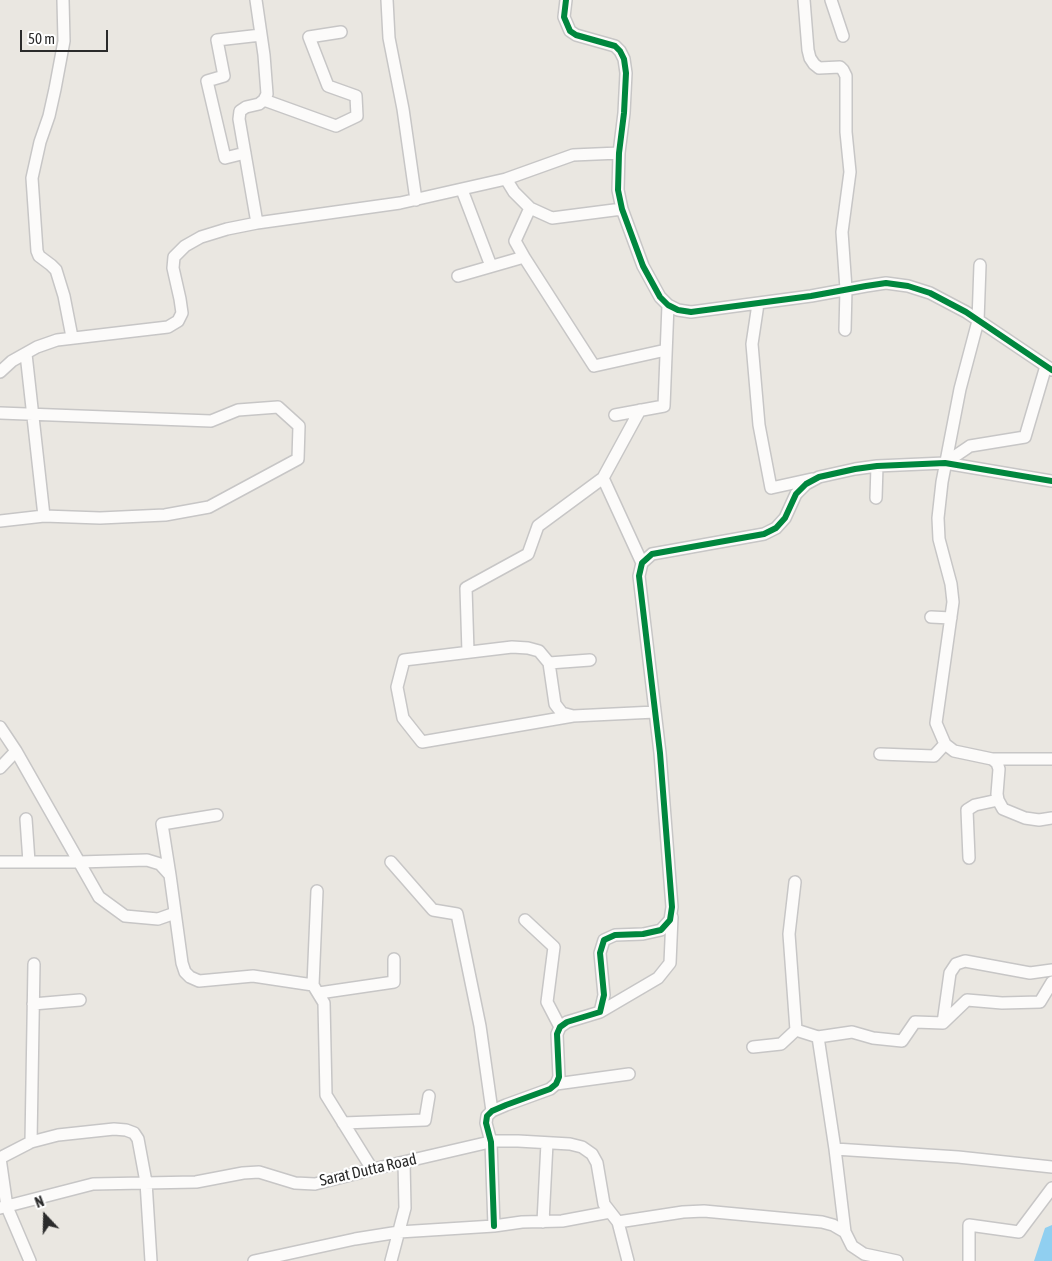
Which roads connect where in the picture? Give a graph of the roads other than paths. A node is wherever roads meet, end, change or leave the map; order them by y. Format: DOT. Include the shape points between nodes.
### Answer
graph roads {
  1 [pos="63,0"];
  2 [pos="256,0"];
  3 [pos="387,0"];
  4 [pos="566,0"];
  5 [pos="804,0"];
  6 [pos="831,0"];
  7 [pos="341,32"];
  8 [pos="261,35"];
  9 [pos="842,36"];
  10 [pos="264,100"];
  11 [pos="245,153"];
  12 [pos="619,153"];
  13 [pos="506,179"];
  14 [pos="462,190"];
  15 [pos="416,200"];
  16 [pos="530,208"];
  17 [pos="622,209"];
  18 [pos="257,223"];
  19 [pos="524,257"];
  20 [pos="980,265"];
  21 [pos="491,266"];
  22 [pos="458,276"];
  23 [pos="846,289"];
  24 [pos="758,304"];
  25 [pos="668,305"];
  26 [pos="978,321"];
  27 [pos="845,330"];
  28 [pos="72,337"];
  29 [pos="666,350"];
  30 [pos="26,354"];
  31 [pos="1049,368"];
  32 [pos="0,372"];
  33 [pos="640,410"];
  34 [pos="0,413"];
  35 [pos="32,414"];
  36 [pos="615,414"];
  37 [pos="945,463"];
  38 [pos="876,466"];
  39 [pos="819,477"];
  40 [pos="603,478"];
  41 [pos="1052,481"];
  42 [pos="876,498"];
  43 [pos="44,516"];
  44 [pos="0,522"];
  45 [pos="642,563"];
  46 [pos="931,617"];
  47 [pos="951,618"];
  48 [pos="468,652"];
  49 [pos="590,660"];
  50 [pos="550,663"];
  51 [pos="655,712"];
  52 [pos="573,716"];
  53 [pos="0,727"];
  54 [pos="945,744"];
  55 [pos="16,751"];
  56 [pos="880,754"];
  57 [pos="992,759"];
  58 [pos="1052,759"];
  59 [pos="0,768"];
  60 [pos="998,800"];
  61 [pos="217,815"];
  62 [pos="1052,818"];
  63 [pos="26,819"];
  64 [pos="969,858"];
  65 [pos="0,862"];
  66 [pos="29,862"];
  67 [pos="79,862"];
  68 [pos="391,862"];
  69 [pos="170,875"];
  70 [pos="795,882"];
  71 [pos="317,891"];
  72 [pos="672,907"];
  73 [pos="175,914"];
  74 [pos="525,920"];
  75 [pos="394,960"];
  76 [pos="34,964"];
  77 [pos="1052,970"];
  78 [pos="1052,982"];
  79 [pos="316,989"];
  80 [pos="80,1000"];
  81 [pos="33,1004"];
  82 [pos="600,1012"];
  83 [pos="943,1023"];
  84 [pos="560,1027"];
  85 [pos="796,1030"];
  86 [pos="818,1037"];
  87 [pos="753,1047"];
  88 [pos="629,1074"];
  89 [pos="556,1084"];
  90 [pos="429,1096"];
  91 [pos="492,1111"];
  92 [pos="343,1123"];
  93 [pos="31,1142"];
  94 [pos="491,1142"];
  95 [pos="547,1142"];
  96 [pos="834,1149"];
  97 [pos="0,1158"];
  98 [pos="404,1162"];
  99 [pos="1052,1167"];
  100 [pos="372,1169"];
  101 [pos="146,1182"];
  102 [pos="1052,1188"];
  103 [pos="3,1207"];
  104 [pos="610,1212"];
  105 [pos="543,1222"];
  106 [pos="618,1222"];
  107 [pos="494,1226"];
  108 [pos="399,1232"];
  109 [pos="845,1232"];
  110 [pos="30,1261"];
  111 [pos="151,1261"];
  112 [pos="254,1261"];
  113 [pos="391,1261"];
  114 [pos="628,1261"];
  115 [pos="897,1261"];
  116 [pos="969,1261"];
  1 -- 28 [label="street" via="64,41 32,178 37,251 58,276"];
  2 -- 8 [label="street"];
  3 -- 15 [label="street" via="389,38"];
  4 -- 12 [label="street" via="564,17 570,31 616,46 624,60 624,113"];
  5 -- 23 [label="street" via="810,58 819,68 840,67 846,76 850,178 842,232"];
  6 -- 9 [label="street"];
  7 -- 10 [label="street" via="309,37 328,86 356,96 357,116 336,126"];
  8 -- 10 [label="street" via="267,87"];
  8 -- 11 [label="street" via="217,40 224,76 206,81 225,158"];
  10 -- 11 [label="street" via="240,111"];
  11 -- 18 [label="street"];
  12 -- 13 [label="street" via="573,155"];
  12 -- 17 [label="street" via="618,190"];
  13 -- 14 [label="street"];
  13 -- 16 [label="street"];
  14 -- 15 [label="street"];
  14 -- 21 [label="street"];
  15 -- 18 [label="street"];
  16 -- 17 [label="street" via="552,218"];
  16 -- 19 [label="street" via="515,241"];
  17 -- 25 [label="street" via="643,266"];
  18 -- 28 [label="street" via="201,238 185,246 174,257 173,268 182,313 178,321 168,327"];
  19 -- 21 [label="street"];
  19 -- 29 [label="street" via="594,366"];
  20 -- 26 [label="street"];
  21 -- 22 [label="street"];
  23 -- 24 [label="street"];
  23 -- 26 [label="street" via="886,284 908,286 955,306"];
  23 -- 27 [label="street"];
  24 -- 25 [label="street" via="691,312"];
  24 -- 39 [label="street" via="752,344 759,425 771,488"];
  25 -- 29 [label="street"];
  26 -- 31 [label="street"];
  26 -- 37 [label="street"];
  28 -- 30 [label="street"];
  29 -- 33 [label="street" via="664,406"];
  30 -- 32 [label="street"];
  30 -- 35 [label="street"];
  31 -- 37 [label="street" via="1025,437 970,446"];
  33 -- 36 [label="street"];
  33 -- 40 [label="street"];
  34 -- 35 [label="street"];
  35 -- 43 [label="street"];
  35 -- 43 [label="street" via="211,421 238,410 278,408 299,426 298,459 209,507 156,515"];
  37 -- 38 [label="street"];
  37 -- 41 [label="street"];
  37 -- 47 [label="street" via="938,518 939,539 953,602"];
  38 -- 39 [label="street"];
  38 -- 42 [label="street"];
  39 -- 45 [label="street" via="796,494 785,518 764,534 652,554"];
  40 -- 45 [label="street"];
  40 -- 48 [label="street" via="538,526 528,554 466,588"];
  43 -- 44 [label="street"];
  45 -- 51 [label="street" via="639,576"];
  46 -- 47 [label="street"];
  47 -- 54 [label="street" via="936,713 936,723"];
  48 -- 50 [label="street" via="528,648 539,651"];
  48 -- 52 [label="street" via="404,660 397,687 403,718 422,742"];
  49 -- 50 [label="street"];
  50 -- 52 [label="street" via="555,704 562,713"];
  51 -- 52 [label="street"];
  51 -- 72 [label="street"];
  53 -- 55 [label="street"];
  54 -- 56 [label="street" via="934,756"];
  54 -- 57 [label="street" via="954,751"];
  55 -- 59 [label="street"];
  55 -- 67 [label="street"];
  57 -- 58 [label="street"];
  57 -- 60 [label="street" via="999,769"];
  60 -- 62 [label="street" via="1003,809 1025,818"];
  60 -- 64 [label="street" via="975,804 967,810"];
  61 -- 69 [label="street" via="162,824"];
  63 -- 66 [label="street"];
  65 -- 66 [label="street"];
  66 -- 67 [label="street"];
  67 -- 69 [label="street" via="147,860 160,864"];
  67 -- 73 [label="street" via="99,897 125,916 158,919"];
  68 -- 91 [label="street" via="433,910 456,914 480,1026"];
  69 -- 73 [label="street"];
  70 -- 85 [label="street" via="789,934"];
  71 -- 79 [label="street"];
  72 -- 82 [label="street" via="670,963 658,978"];
  72 -- 82 [label="street" via="670,920 661,930 615,935 604,940 600,953 604,995"];
  73 -- 79 [label="street" via="184,972 190,977 199,981 253,976"];
  74 -- 84 [label="street" via="554,946 547,1002"];
  75 -- 79 [label="street" via="394,982"];
  76 -- 81 [label="street"];
  77 -- 83 [label="street" via="1030,973 965,961 956,964 950,973"];
  78 -- 83 [label="street" via="1040,1002 967,1000"];
  79 -- 92 [label="street" via="324,1003 326,1095"];
  80 -- 81 [label="street"];
  81 -- 93 [label="street"];
  82 -- 84 [label="street"];
  83 -- 86 [label="street" via="915,1022 902,1041 852,1032"];
  84 -- 89 [label="street" via="557,1034 559,1077"];
  85 -- 86 [label="street"];
  85 -- 87 [label="street" via="781,1044"];
  86 -- 96 [label="street"];
  88 -- 89 [label="street"];
  89 -- 91 [label="street"];
  90 -- 92 [label="street" via="426,1120"];
  91 -- 94 [label="street" via="486,1122"];
  92 -- 100 [label="street"];
  93 -- 97 [label="street"];
  93 -- 101 [label="street" via="58,1135 126,1130 138,1138"];
  94 -- 95 [label="street, Sarat Dutta Road"];
  94 -- 98 [label="street, Sarat Dutta Road"];
  94 -- 107 [label="street"];
  95 -- 104 [label="street, Sarat Dutta Road" via="582,1147 592,1154 597,1163 604,1204"];
  95 -- 105 [label="street"];
  96 -- 99 [label="street"];
  96 -- 109 [label="street"];
  97 -- 103 [label="street"];
  98 -- 100 [label="street, Sarat Dutta Road"];
  98 -- 108 [label="street" via="405,1208"];
  100 -- 101 [label="street, Sarat Dutta Road" via="315,1184 295,1183 259,1172 196,1182"];
  101 -- 103 [label="street, Sarat Dutta Road" via="93,1184"];
  101 -- 111 [label="street"];
  102 -- 116 [label="street" via="1019,1232 969,1225"];
  103 -- 110 [label="street"];
  104 -- 105 [label="street"];
  104 -- 106 [label="street, Sarat Dutta Road"];
  105 -- 107 [label="street"];
  106 -- 109 [label="street" via="704,1211 822,1222"];
  106 -- 114 [label="street, Sarat Dutta Road"];
  107 -- 108 [label="street"];
  108 -- 112 [label="street"];
  108 -- 113 [label="street"];
  109 -- 115 [label="street" via="856,1250"];
}
